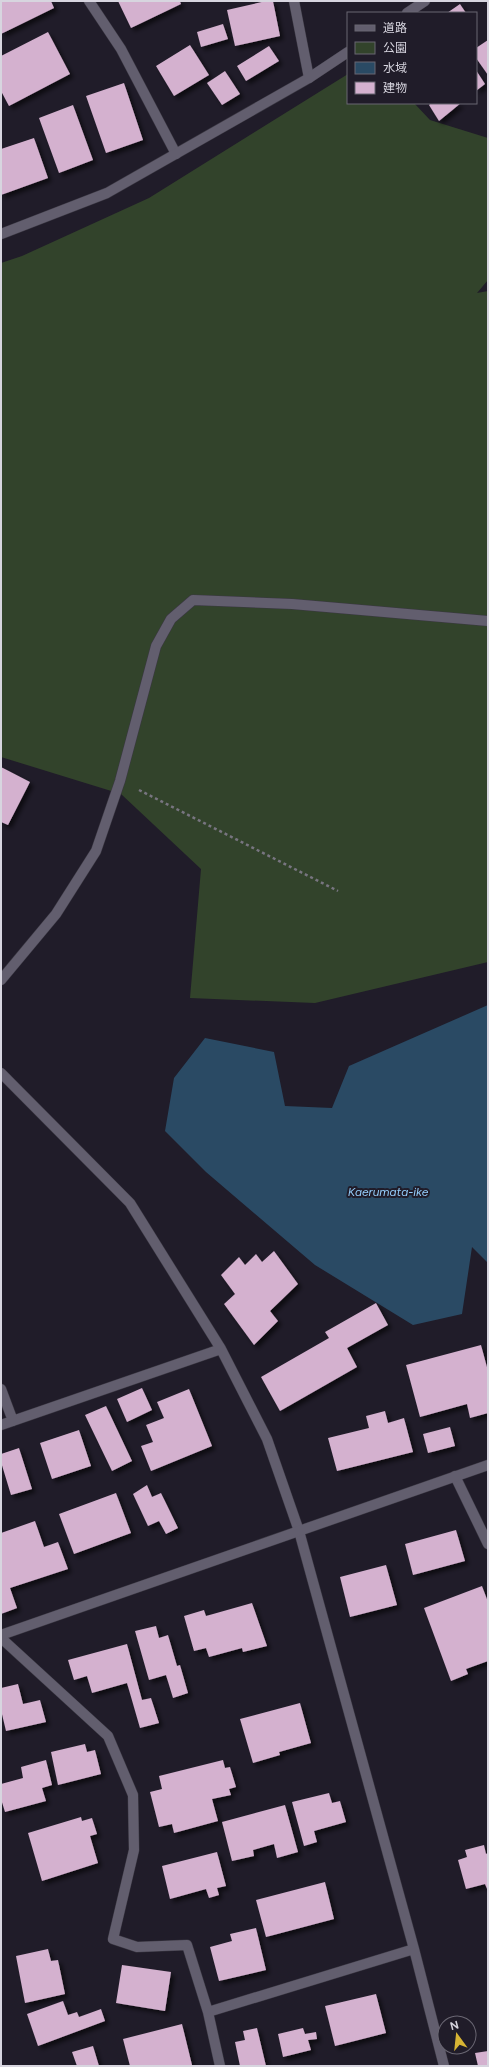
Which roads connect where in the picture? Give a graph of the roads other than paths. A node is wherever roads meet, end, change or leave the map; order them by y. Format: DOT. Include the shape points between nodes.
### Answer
graph roads {
  1 [pos="89,1"];
  2 [pos="294,1"];
  3 [pos="425,1"];
  4 [pos="408,12"];
  5 [pos="347,53"];
  6 [pos="309,78"];
  7 [pos="176,154"];
  8 [pos="1,234"];
  9 [pos="488,622"];
  10 [pos="1,980"];
  11 [pos="1,1073"];
  12 [pos="222,1349"];
  13 [pos="1,1389"];
  14 [pos="14,1421"];
  15 [pos="1,1425"];
  16 [pos="488,1465"];
  17 [pos="455,1476"];
  18 [pos="299,1531"];
  19 [pos="488,1544"];
  20 [pos="1,1635"];
  21 [pos="1,1638"];
  22 [pos="414,1949"];
  23 [pos="208,2012"];
  24 [pos="220,2066"];
  25 [pos="444,2066"];
  1 -- 7 [label="street" via="121,49"];
  2 -- 6 [label="street"];
  3 -- 4 [label="street"];
  5 -- 6 [label="street"];
  6 -- 7 [label="street"];
  7 -- 8 [label="street" via="107,193"];
  9 -- 10 [label="street" via="292,604 193,600 171,619 156,646 120,781 96,851 56,914"];
  11 -- 12 [label="street" via="130,1203"];
  12 -- 14 [label="street"];
  12 -- 18 [label="street" via="267,1439"];
  13 -- 14 [label="street"];
  14 -- 15 [label="street"];
  16 -- 17 [label="street"];
  17 -- 18 [label="street"];
  17 -- 19 [label="street"];
  18 -- 20 [label="street"];
  18 -- 22 [label="street"];
  21 -- 23 [label="street" via="108,1736 133,1795 134,1850 113,1939 137,1947 187,1944"];
  22 -- 23 [label="street"];
  22 -- 25 [label="street"];
  23 -- 24 [label="street"];
}
